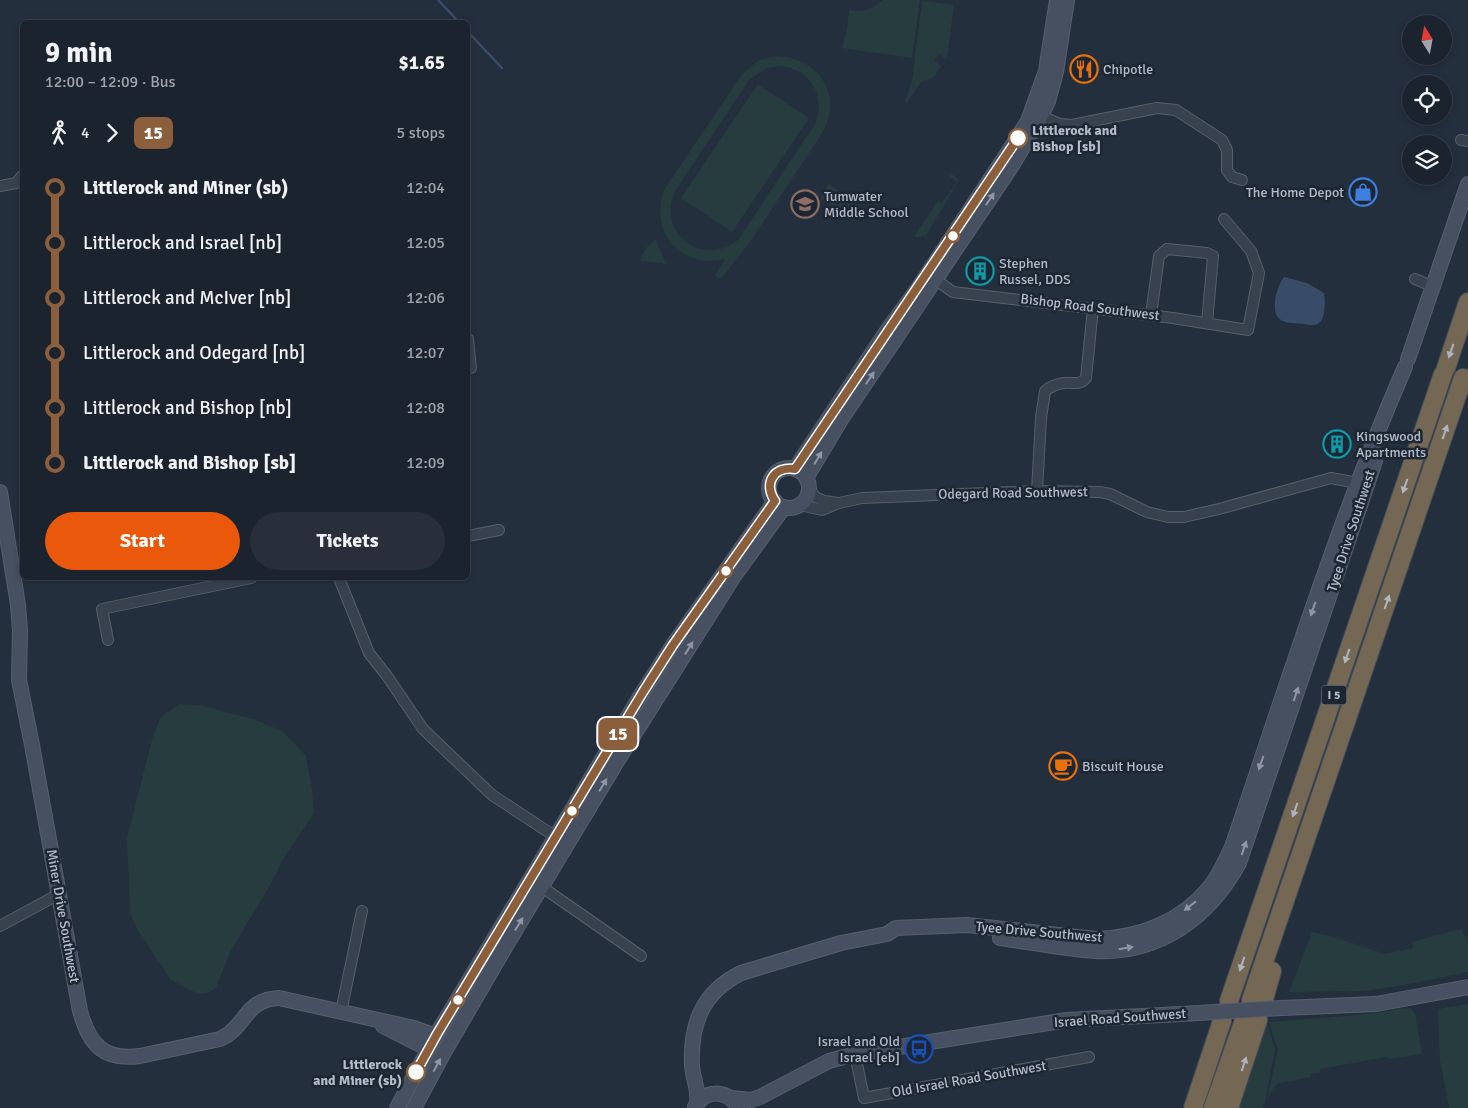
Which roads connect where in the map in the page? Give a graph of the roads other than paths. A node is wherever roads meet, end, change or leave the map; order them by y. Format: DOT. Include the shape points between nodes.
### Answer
graph roads {
  1 [pos="1057,0"];
  2 [pos="1067,0"];
  3 [pos="1041,116"];
  4 [pos="20,178"];
  5 [pos="1242,180"];
  6 [pos="1468,184"];
  7 [pos="0,186"];
  8 [pos="1224,218"];
  9 [pos="1415,279"];
  10 [pos="936,280"];
  11 [pos="1434,286"];
  12 [pos="1468,302"];
  13 [pos="1093,308"];
  14 [pos="1151,315"];
  15 [pos="1207,323"];
  16 [pos="470,358"];
  17 [pos="1408,359"];
  18 [pos="471,368"];
  19 [pos="1465,371"];
  20 [pos="804,478"];
  21 [pos="1362,484"];
  22 [pos="1036,491"];
  23 [pos="0,492"];
  24 [pos="838,503"];
  25 [pos="779,504"];
  26 [pos="800,504"];
  27 [pos="498,530"];
  28 [pos="470,536"];
  29 [pos="241,580"];
  30 [pos="340,580"];
  31 [pos="108,640"];
  32 [pos="556,836"];
  33 [pos="542,887"];
  34 [pos="59,894"];
  35 [pos="362,911"];
  36 [pos="0,926"];
  37 [pos="641,956"];
  38 [pos="1468,987"];
  39 [pos="1257,1000"];
  40 [pos="1230,1001"];
  41 [pos="341,1012"];
  42 [pos="366,1018"];
  43 [pos="1222,1021"];
  44 [pos="436,1036"];
  45 [pos="1216,1040"];
  46 [pos="693,1047"];
  47 [pos="428,1049"];
  48 [pos="855,1054"];
  49 [pos="1089,1057"];
  50 [pos="781,1086"];
  51 [pos="716,1093"];
  52 [pos="734,1103"];
  53 [pos="695,1107"];
  54 [pos="397,1108"];
  55 [pos="414,1108"];
  56 [pos="756,1108"];
  57 [pos="1188,1108"];
  58 [pos="1193,1108"];
  59 [pos="1214,1108"];
  60 [pos="1229,1108"];
  1 -- 20 [label="street" via="1046,71 1028,120 930,271"];
  2 -- 3 [label="street" via="1056,72"];
  3 -- 5 [label="street" via="1072,125 1158,108 1176,110 1222,140 1227,150 1227,170 1232,177"];
  10 -- 3 [label="street, one-way"];
  4 -- 7 [label="street" via="16,183"];
  6 -- 11 [label="street"];
  8 -- 15 [label="street, Bishop Road Southwest" via="1252,251 1259,273 1248,330"];
  9 -- 11 [label="street"];
  10 -- 13 [label="street, Bishop Road Southwest" via="953,292"];
  20 -- 10 [label="street, one-way"];
  11 -- 17 [label="street"];
  12 -- 40 [label="highway, I 5, one-way"];
  13 -- 14 [label="street, Bishop Road Southwest"];
  13 -- 22 [label="street" via="1086,378 1077,384 1052,385 1045,391"];
  14 -- 15 [label="street, Bishop Road Southwest"];
  14 -- 15 [label="street" via="1159,256 1167,250 1207,253 1213,256"];
  16 -- 18 [label="street"];
  39 -- 19 [label="highway, I 5, one-way" via="1324,808 1343,731"];
  20 -- 24 [label="street" via="815,498"];
  20 -- 25 [label="street" via="783,470 773,477 770,490"];
  20 -- 26 [label="street" via="805,500"];
  21 -- 21 [label="street, Tyee Drive Southwest" via="1405,367 1375,435"];
  21 -- 22 [label="street, Odegard Road Southwest" via="1331,478 1219,509 1176,517 1147,512 1104,492"];
  21 -- 46 [label="street, Tyee Drive Southwest" via="1232,847 1210,888 1197,900 1167,922 1114,938 967,925 896,928 887,934 741,972 716,989 701,1011"];
  22 -- 24 [label="street, Odegard Road Southwest" via="862,498"];
  23 -- 34 [label="street, Miner Drive Southwest" via="18,605 22,702"];
  24 -- 26 [label="street, Odegard Road Southwest" via="822,510"];
  25 -- 26 [label="street" via="792,508"];
  25 -- 32 [label="street" via="673,645"];
  33 -- 25 [label="street, one-way"];
  27 -- 28 [label="street"];
  29 -- 31 [label="street" via="102,609"];
  30 -- 32 [label="street" via="368,653 423,729 492,794"];
  32 -- 44 [label="street"];
  33 -- 37 [label="street"];
  55 -- 33 [label="street, one-way"];
  34 -- 36 [label="street"];
  34 -- 41 [label="street, Miner Drive Southwest" via="84,1026 103,1051 128,1058 220,1039 232,1032 248,1010 268,999 279,998"];
  35 -- 41 [label="street"];
  38 -- 48 [label="street, Israel Road Southwest, bridge" via="1376,1004 1067,1020"];
  41 -- 42 [label="street, Miner Drive Southwest"];
  42 -- 44 [label="street, Miner Drive Southwest"];
  42 -- 47 [label="street, Miner Drive Southwest"];
  43 -- 45 [label="highway"];
  44 -- 47 [label="street"];
  45 -- 57 [label="highway"];
  45 -- 58 [label="highway"];
  46 -- 51 [label="street, Tyee Drive Southwest" via="704,1077"];
  46 -- 53 [label="street, Tyee Drive Southwest" via="692,1067 698,1094"];
  47 -- 54 [label="street"];
  48 -- 49 [label="street, Old Israel Road Southwest" via="864,1098"];
  48 -- 50 [label="street, Israel Road Southwest" via="829,1061"];
  50 -- 52 [label="street, Israel Road Southwest" via="750,1100"];
  50 -- 56 [label="street, Israel Road Southwest"];
  51 -- 52 [label="street, Israel Road Southwest"];
  51 -- 53 [label="street" via="709,1094"];
  60 -- 59 [label="highway, one-way" via="1251,1020"];
}
